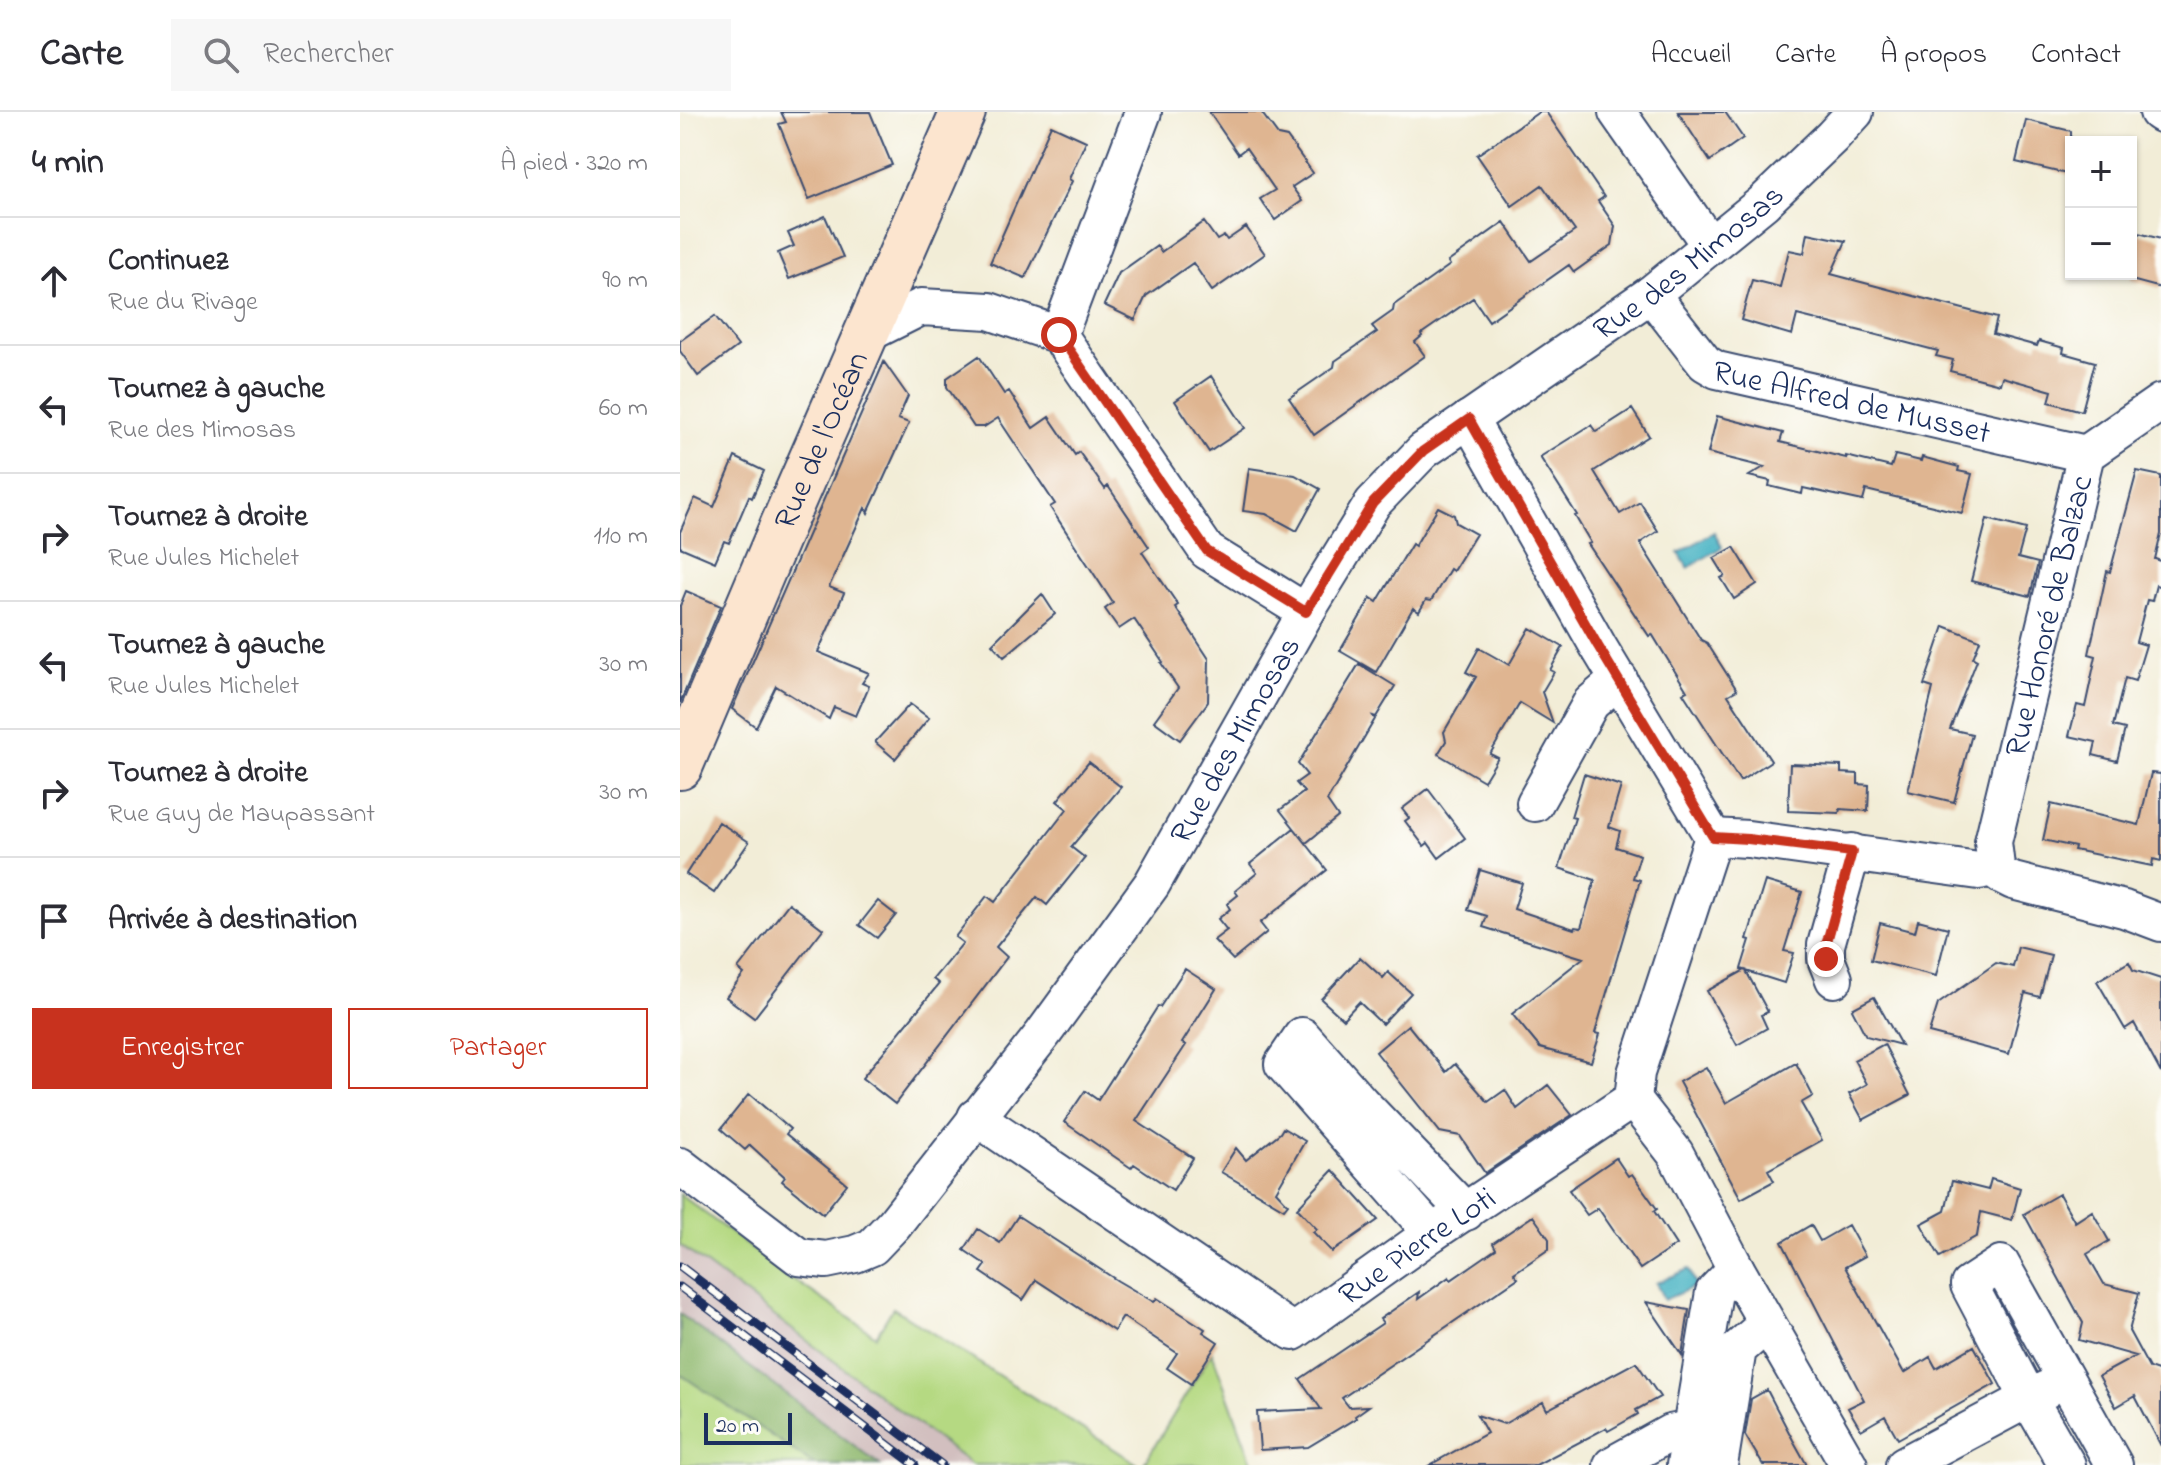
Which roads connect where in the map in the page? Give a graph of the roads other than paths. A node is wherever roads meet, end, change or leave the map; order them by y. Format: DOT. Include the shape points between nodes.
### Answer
graph roads {
  1 [pos="963,112"];
  2 [pos="1143,112"];
  3 [pos="1617,112"];
  4 [pos="1855,112"];
  5 [pos="1710,245"];
  6 [pos="1651,294"];
  7 [pos="867,334"];
  8 [pos="1059,335"];
  9 [pos="2161,402"];
  10 [pos="1469,419"];
  11 [pos="2086,454"];
  12 [pos="1306,612"];
  13 [pos="1619,679"];
  14 [pos="680,767"];
  15 [pos="1535,803"];
  16 [pos="1713,837"];
  17 [pos="1852,852"];
  18 [pos="1996,867"];
  19 [pos="2161,923"];
  20 [pos="1834,979"];
  21 [pos="1633,1099"];
  22 [pos="976,1117"];
  23 [pos="680,1166"];
  24 [pos="1466,1212"];
  25 [pos="1432,1233"];
  26 [pos="1736,1269"];
  27 [pos="1767,1324"];
  28 [pos="2065,1379"];
  29 [pos="2029,1399"];
  30 [pos="1690,1429"];
  31 [pos="1612,1465"];
  32 [pos="1685,1465"];
  33 [pos="1719,1465"];
  34 [pos="1849,1465"];
  35 [pos="1904,1465"];
  36 [pos="2067,1465"];
  37 [pos="2114,1465"];
  1 -- 7 [label="main road, Rue de l'Océan"];
  2 -- 8 [label="street"];
  3 -- 5 [label="street"];
  4 -- 5 [label="street, Rue des Mimosas" via="1763,203"];
  5 -- 6 [label="street, Rue des Mimosas"];
  6 -- 10 [label="street, Rue des Mimosas"];
  6 -- 11 [label="street, Rue Alfred de Musset" via="1705,363 1717,370"];
  7 -- 8 [label="street" via="921,307 989,311"];
  7 -- 14 [label="main road, Rue de l'Océan"];
  8 -- 12 [label="street" via="1207,551"];
  9 -- 11 [label="street, Rue Honoré de Balzac"];
  10 -- 12 [label="street, Rue des Mimosas" via="1423,451 1373,503"];
  10 -- 13 [label="street"];
  11 -- 18 [label="street, Rue Honoré de Balzac" via="1993,842"];
  12 -- 22 [label="street, Rue des Mimosas" via="1152,884"];
  13 -- 15 [label="street" via="1591,703"];
  13 -- 16 [label="street"];
  16 -- 17 [label="street"];
  16 -- 21 [label="street" via="1636,1073"];
  17 -- 18 [label="street" via="1979,871"];
  17 -- 20 [label="street" via="1826,945"];
  18 -- 19 [label="street" via="2013,881"];
  21 -- 24 [label="street, Rue Pierre Loti"];
  21 -- 26 [label="street" via="1675,1153"];
  22 -- 23 [label="street, Rue des Mimosas" via="872,1247 826,1260 799,1257"];
  22 -- 25 [label="street, Rue Pierre Loti" via="1293,1332"];
  24 -- 25 [label="street, Rue Pierre Loti"];
  24 -- 25 [label="street" via="1302,1036 1283,1064"];
  26 -- 27 [label="street"];
  26 -- 30 [label="street" via="1714,1292"];
  27 -- 33 [label="street" via="1738,1349"];
  27 -- 34 [label="street"];
  28 -- 29 [label="street"];
  28 -- 29 [label="street" via="2001,1264 1969,1285"];
  28 -- 37 [label="street"];
  29 -- 35 [label="street"];
  29 -- 36 [label="street"];
  30 -- 31 [label="street" via="1670,1433"];
  30 -- 32 [label="street"];
}
